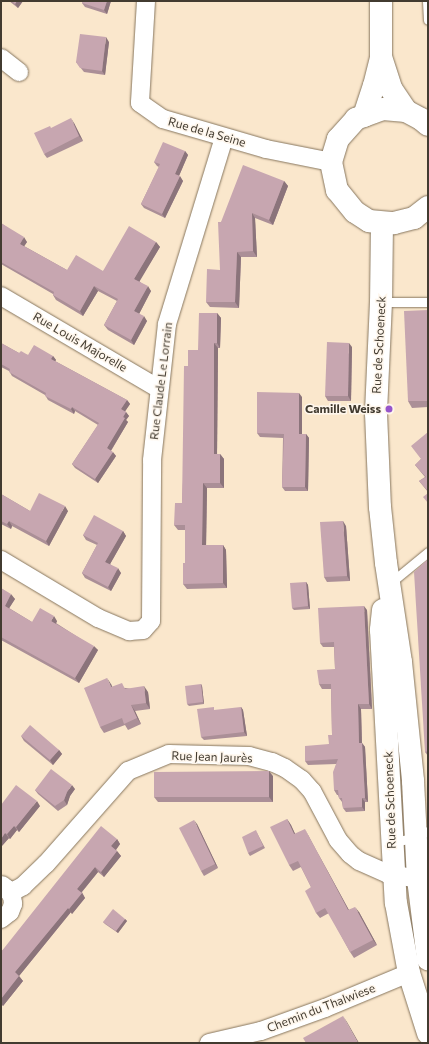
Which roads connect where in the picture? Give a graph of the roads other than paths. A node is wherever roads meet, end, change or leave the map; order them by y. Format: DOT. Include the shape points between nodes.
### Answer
graph roads {
  1 [pos="146,1"];
  2 [pos="381,1"];
  3 [pos="427,1"];
  4 [pos="428,20"];
  5 [pos="381,57"];
  6 [pos="1,58"];
  7 [pos="19,72"];
  8 [pos="406,111"];
  9 [pos="364,116"];
  10 [pos="428,125"];
  11 [pos="224,137"];
  12 [pos="332,162"];
  13 [pos="428,208"];
  14 [pos="382,223"];
  15 [pos="1,296"];
  16 [pos="381,302"];
  17 [pos="428,302"];
  18 [pos="158,388"];
  19 [pos="428,552"];
  20 [pos="1,560"];
  21 [pos="386,587"];
  22 [pos="422,834"];
  23 [pos="392,843"];
  24 [pos="394,875"];
  25 [pos="418,879"];
  26 [pos="5,889"];
  27 [pos="1,919"];
  28 [pos="428,959"];
  29 [pos="408,973"];
  30 [pos="428,1033"];
  31 [pos="209,1043"];
  1 -- 11 [label="street, Rue de la Seine" via="140,103 163,119"];
  2 -- 5 [label="main road"];
  3 -- 4 [label="lane"];
  5 -- 8 [label="main road" via="392,90"];
  5 -- 9 [label="main road"];
  6 -- 7 [label="street"];
  8 -- 9 [label="main road" via="383,109"];
  8 -- 10 [label="main road"];
  9 -- 12 [label="main road" via="356,119 338,139"];
  11 -- 12 [label="street, Rue de la Seine" via="266,149"];
  11 -- 18 [label="street, Rue Claude Le Lorrain" via="167,324"];
  12 -- 14 [label="main road" via="337,190 355,212 369,221"];
  13 -- 14 [label="main road" via="414,218"];
  14 -- 16 [label="main road, Rue de Schoeneck"];
  15 -- 18 [label="street, Rue Louis Majorelle"];
  16 -- 17 [label="lane"];
  16 -- 21 [label="main road, Rue de Schoeneck" via="376,413"];
  18 -- 20 [label="street, Rue Claude Le Lorrain" via="152,460 151,621 143,630 129,631 98,618"];
  19 -- 21 [label="lane"];
  21 -- 22 [label="main road, Rue de Schoeneck" via="401,662 413,781"];
  21 -- 23 [label="main road, Rue de Schoeneck" via="381,630"];
  22 -- 23 [label="lane"];
  22 -- 25 [label="main road, Rue de Schoeneck"];
  23 -- 24 [label="main road, Rue de Schoeneck"];
  24 -- 25 [label="street, Rue Jean Jaurès"];
  24 -- 26 [label="street, Rue Jean Jaurès" via="359,861 350,854 338,840 312,792 302,780 285,768 249,756 169,754 128,771 46,864 23,886"];
  24 -- 29 [label="main road, Rue de Schoeneck" via="400,933"];
  25 -- 28 [label="main road, Rue de Schoeneck"];
  26 -- 27 [label="street" via="13,904 10,912"];
  29 -- 30 [label="main road, Rue de Schoeneck"];
  29 -- 31 [label="street, Chemin du Thalwiese" via="318,1011 261,1031"];
}
